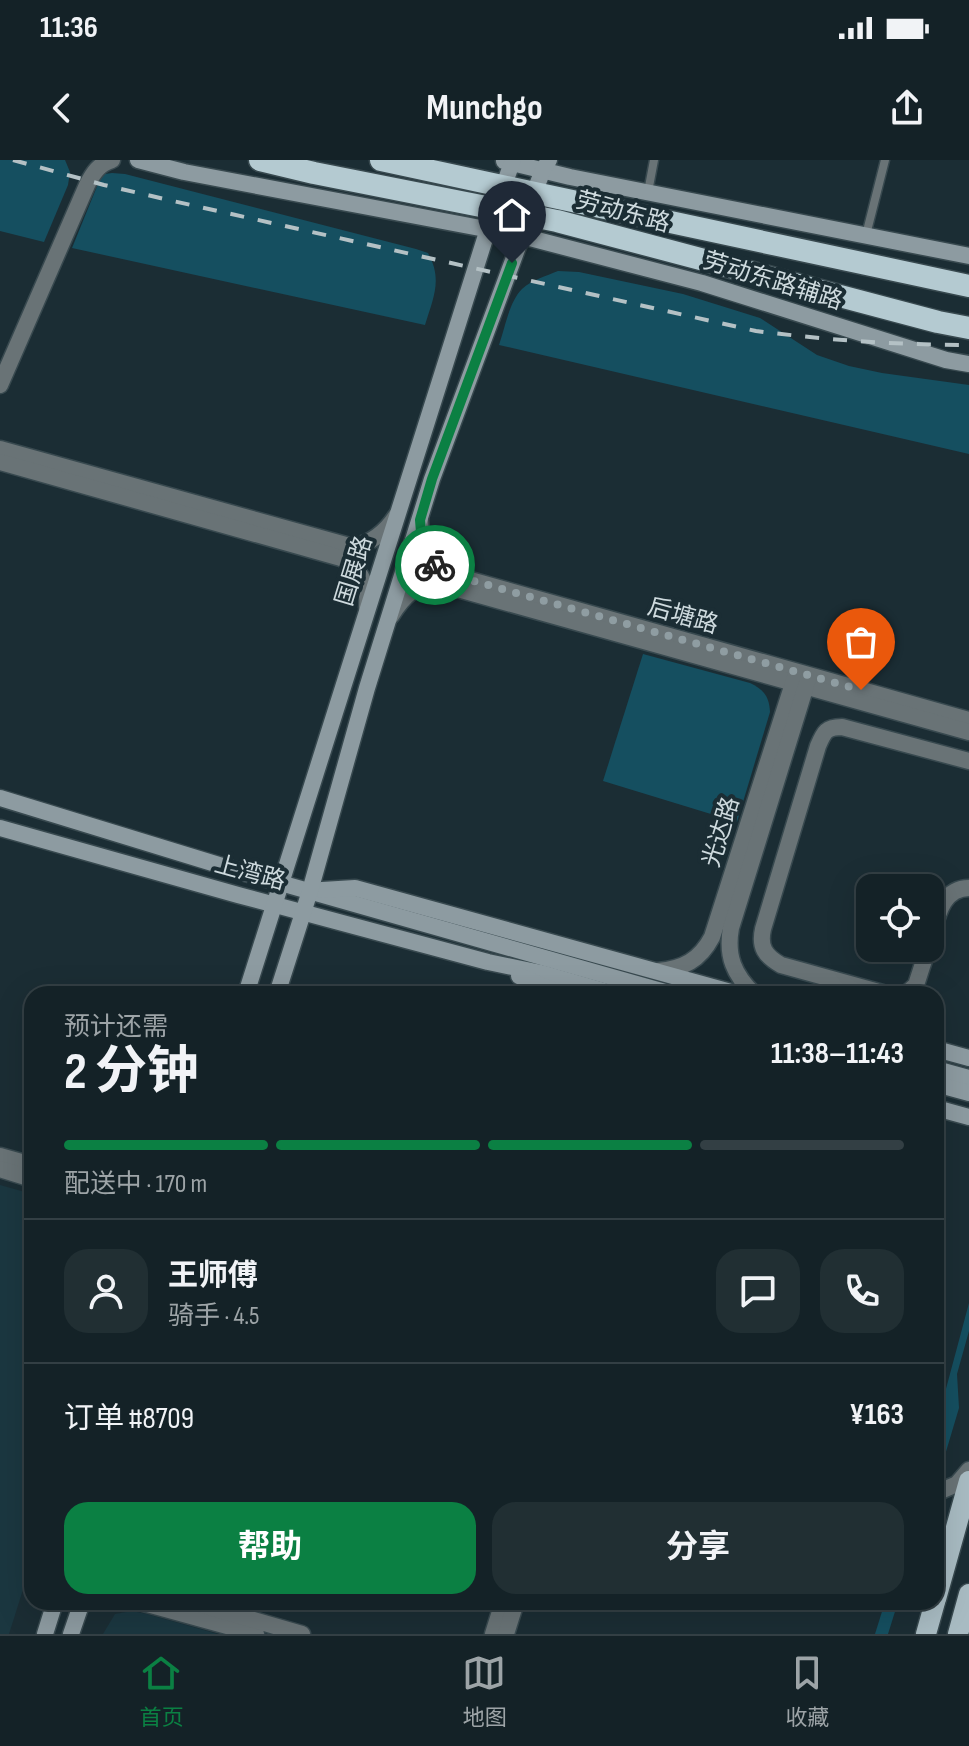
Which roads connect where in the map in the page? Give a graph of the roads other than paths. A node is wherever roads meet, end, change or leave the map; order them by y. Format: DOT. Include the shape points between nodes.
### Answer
graph roads {
  1 [pos="82,160"];
  2 [pos="112,160"];
  3 [pos="138,160"];
  4 [pos="260,160"];
  5 [pos="381,160"];
  6 [pos="654,160"];
  7 [pos="885,160"];
  8 [pos="508,161"];
  9 [pos="546,165"];
  10 [pos="504,185"];
  11 [pos="648,192"];
  12 [pos="534,193"];
  13 [pos="491,219"];
  14 [pos="524,226"];
  15 [pos="866,235"];
  16 [pos="969,256"];
  17 [pos="969,286"];
  18 [pos="969,328"];
  19 [pos="969,364"];
  20 [pos="0,370"];
  21 [pos="0,385"];
  22 [pos="0,449"];
  23 [pos="0,462"];
  24 [pos="397,515"];
  25 [pos="420,520"];
  26 [pos="366,614"];
  27 [pos="388,621"];
  28 [pos="801,679"];
  29 [pos="969,720"];
  30 [pos="969,732"];
  31 [pos="969,761"];
  32 [pos="0,798"];
  33 [pos="763,823"];
  34 [pos="0,828"];
  35 [pos="792,832"];
  36 [pos="281,883"];
  37 [pos="969,888"];
  38 [pos="310,891"];
  39 [pos="944,900"];
  40 [pos="275,904"];
  41 [pos="303,912"];
  42 [pos="488,962"];
  43 [pos="923,962"];
  44 [pos="653,971"];
  45 [pos="249,986"];
  46 [pos="280,986"];
  47 [pos="544,986"];
  48 [pos="586,986"];
  49 [pos="644,986"];
  50 [pos="708,986"];
  51 [pos="747,986"];
  52 [pos="857,986"];
  53 [pos="915,986"];
  54 [pos="944,1051"];
  55 [pos="969,1058"];
  56 [pos="944,1071"];
  57 [pos="969,1078"];
  58 [pos="944,1086"];
  59 [pos="969,1093"];
  60 [pos="944,1110"];
  61 [pos="969,1117"];
  62 [pos="0,1156"];
  63 [pos="24,1163"];
  64 [pos="0,1169"];
  65 [pos="24,1176"];
  66 [pos="969,1470"];
  67 [pos="969,1481"];
  68 [pos="944,1490"];
  69 [pos="944,1571"];
  70 [pos="969,1594"];
  71 [pos="52,1610"];
  72 [pos="79,1610"];
  73 [pos="169,1610"];
  74 [pos="220,1610"];
  75 [pos="500,1610"];
  76 [pos="514,1610"];
  77 [pos="933,1610"];
  78 [pos="45,1634"];
  79 [pos="71,1634"];
  80 [pos="256,1634"];
  81 [pos="302,1634"];
  82 [pos="493,1634"];
  83 [pos="506,1634"];
  84 [pos="926,1634"];
  85 [pos="958,1634"];
  1 -- 20 [label="street" via="79,187"];
  2 -- 21 [label="street" via="96,170 87,185"];
  3 -- 13 [label="main road" via="184,172"];
  4 -- 13 [label="highway, 劳动东路"];
  5 -- 10 [label="highway, 劳动东路"];
  6 -- 11 [label="lane"];
  7 -- 15 [label="lane"];
  8 -- 9 [label="main road"];
  8 -- 10 [label="main road, 国展路"];
  9 -- 11 [label="main road"];
  9 -- 12 [label="main road, 国展路"];
  10 -- 12 [label="highway, 劳动东路"];
  10 -- 13 [label="main road, 国展路"];
  11 -- 15 [label="main road"];
  12 -- 14 [label="main road, 国展路"];
  12 -- 17 [label="highway, 劳动东路"];
  13 -- 14 [label="highway, 劳动东路"];
  13 -- 24 [label="main road, 国展路"];
  14 -- 18 [label="highway, 劳动东路" via="557,221"];
  14 -- 19 [label="main road, 劳动东路辅路"];
  14 -- 25 [label="main road, 国展路"];
  15 -- 16 [label="main road"];
  22 -- 24 [label="street" via="353,547 384,532"];
  23 -- 26 [label="street" via="341,558 367,587"];
  24 -- 26 [label="main road, 国展路"];
  25 -- 27 [label="main road, 国展路"];
  25 -- 28 [label="street, 后塘路" via="426,555 444,572"];
  26 -- 36 [label="main road, 国展路"];
  27 -- 28 [label="street, 后塘路" via="410,591 429,582"];
  27 -- 38 [label="main road, 国展路"];
  28 -- 29 [label="street, 后塘路"];
  28 -- 30 [label="street, 后塘路"];
  28 -- 33 [label="street, 光达路"];
  28 -- 44 [label="street, 光达路" via="712,937 684,966"];
  31 -- 35 [label="street" via="832,727 818,746"];
  32 -- 36 [label="main road, 上湾路"];
  33 -- 35 [label="street"];
  33 -- 51 [label="street, 光达路" via="728,942 733,968"];
  34 -- 40 [label="main road, 上湾路"];
  35 -- 52 [label="street" via="763,929 763,949 781,965"];
  36 -- 38 [label="main road, 上湾路"];
  36 -- 40 [label="main road, 国展路"];
  37 -- 39 [label="street"];
  38 -- 41 [label="main road, 国展路"];
  38 -- 44 [label="main road, 上湾路" via="355,888"];
  38 -- 49 [label="main road, 上湾路"];
  40 -- 41 [label="main road, 上湾路"];
  40 -- 45 [label="main road, 国展路"];
  41 -- 42 [label="main road, 上湾路"];
  41 -- 46 [label="main road, 国展路"];
  42 -- 47 [label="main road, 上湾路"];
  42 -- 48 [label="main road, 上湾路"];
  43 -- 53 [label="street"];
  44 -- 50 [label="main road, 上湾路"];
  54 -- 55 [label="main road"];
  56 -- 57 [label="main road"];
  58 -- 59 [label="main road"];
  60 -- 61 [label="main road"];
  62 -- 63 [label="street"];
  64 -- 65 [label="street"];
  66 -- 68 [label="street"];
  67 -- 69 [label="main road"];
  70 -- 85 [label="main road"];
  71 -- 78 [label="main road"];
  72 -- 79 [label="main road"];
  73 -- 80 [label="street"];
  74 -- 81 [label="street"];
  75 -- 82 [label="street"];
  76 -- 83 [label="street"];
  77 -- 84 [label="main road"];
}
